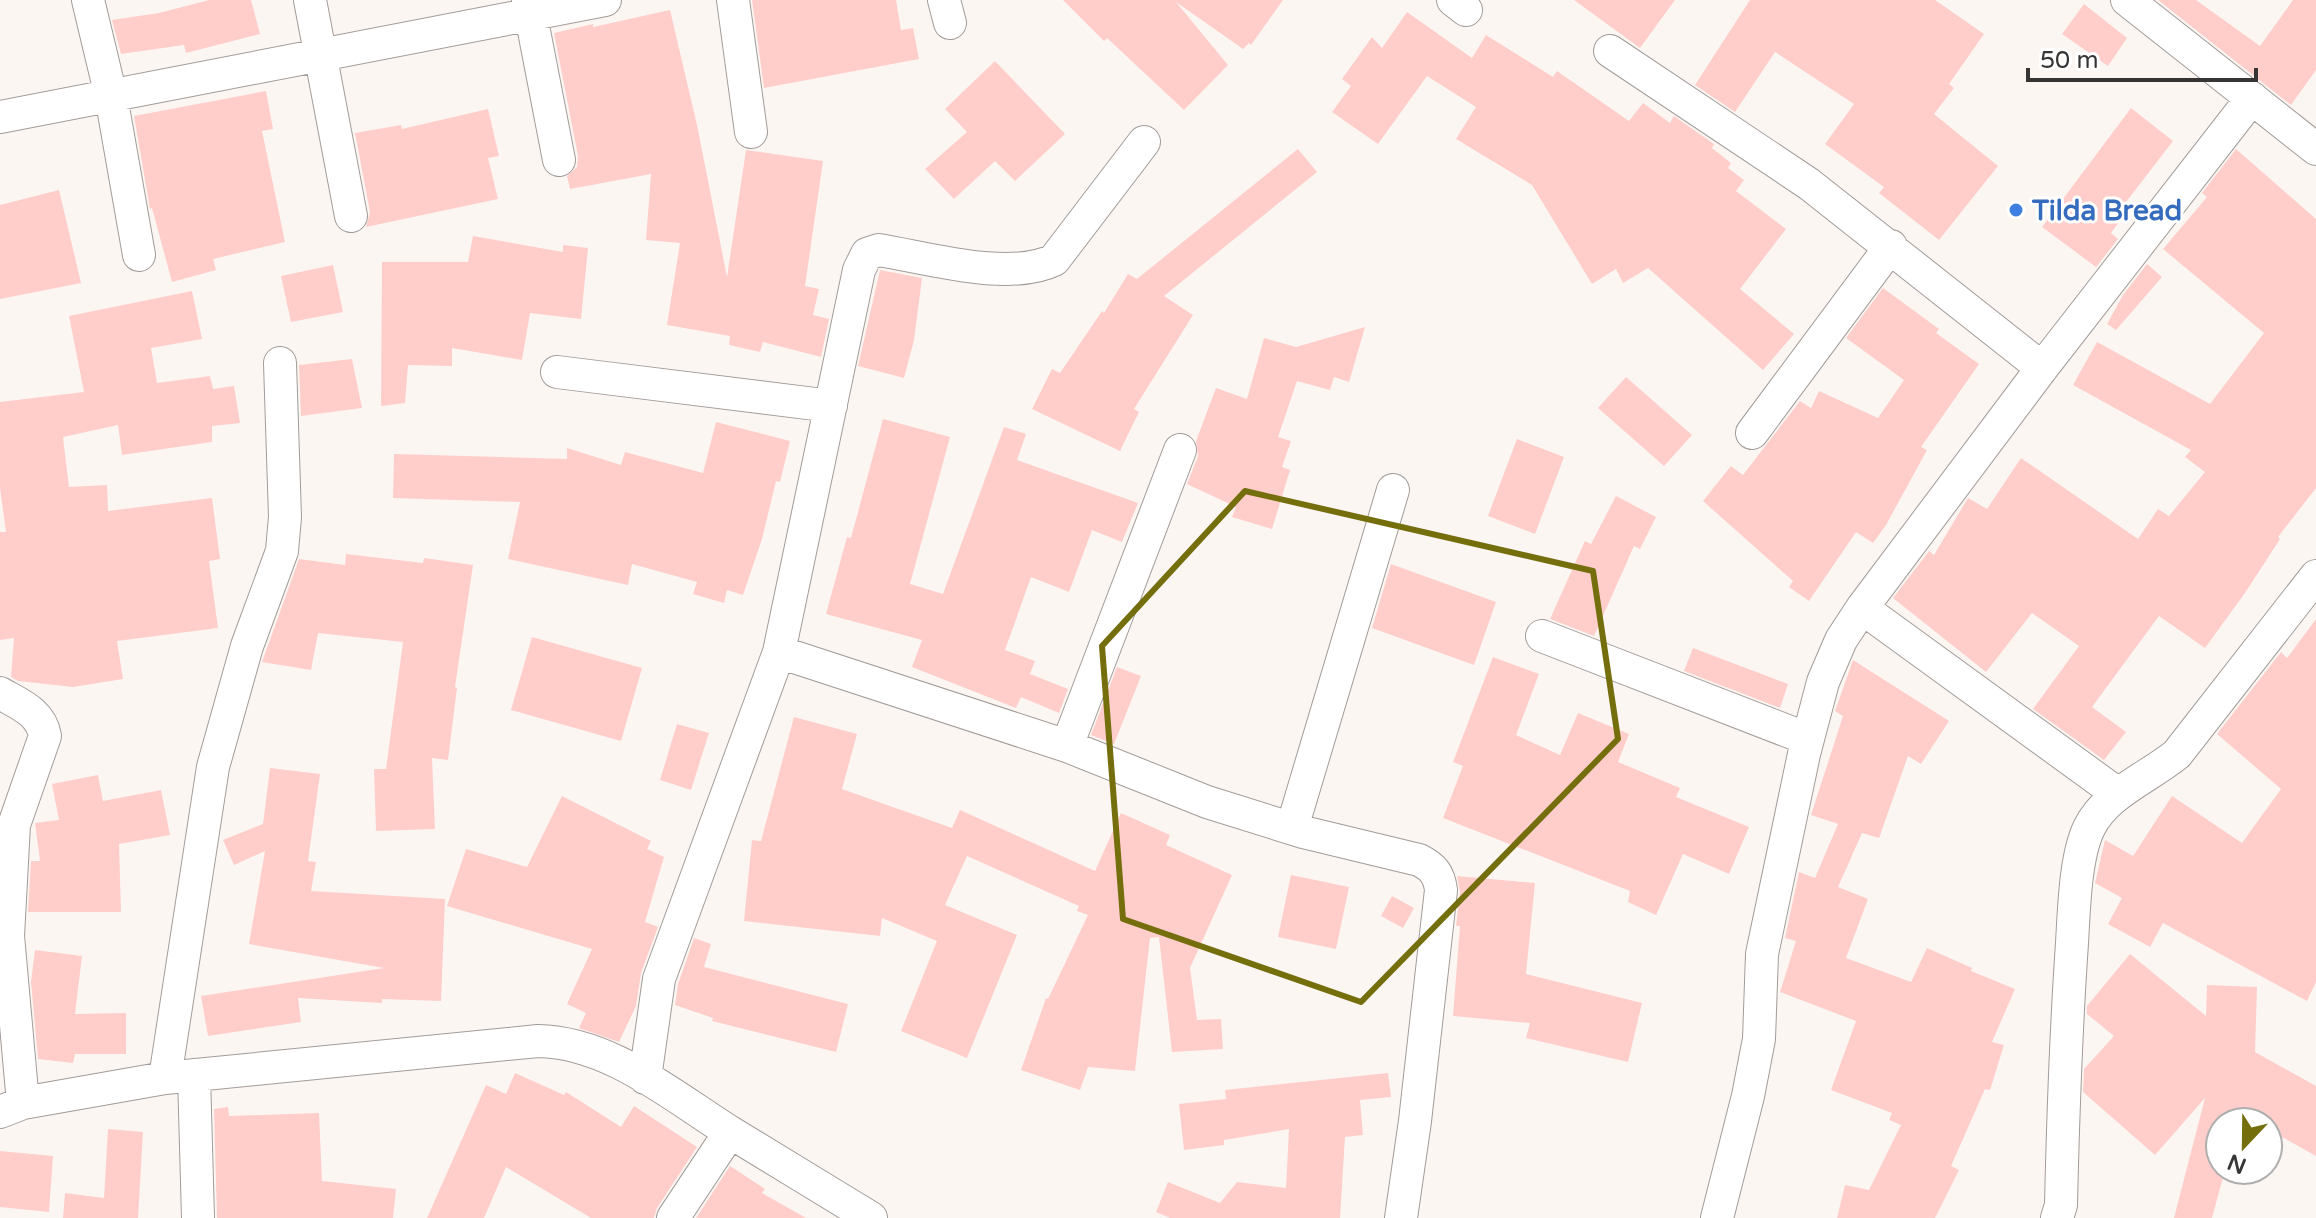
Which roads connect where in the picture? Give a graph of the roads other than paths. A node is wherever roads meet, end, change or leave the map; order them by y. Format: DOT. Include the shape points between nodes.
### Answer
graph roads {
  1 [pos="88,0"];
  2 [pos="310,0"];
  3 [pos="605,0"];
  4 [pos="733,0"];
  5 [pos="2127,0"];
  6 [pos="529,7"];
  7 [pos="1610,51"];
  8 [pos="319,55"];
  9 [pos="111,96"];
  10 [pos="2252,98"];
  11 [pos="0,117"];
  12 [pos="751,132"];
  13 [pos="1144,142"];
  14 [pos="2316,149"];
  15 [pos="559,160"];
  16 [pos="351,216"];
  17 [pos="1891,246"];
  18 [pos="139,255"];
  19 [pos="280,363"];
  20 [pos="2042,368"];
  21 [pos="557,372"];
  22 [pos="831,406"];
  23 [pos="1752,433"];
  24 [pos="1180,450"];
  25 [pos="1393,490"];
  26 [pos="2316,576"];
  27 [pos="1862,608"];
  28 [pos="1542,636"];
  29 [pos="779,652"];
  30 [pos="0,693"];
  31 [pos="1808,739"];
  32 [pos="1067,746"];
  33 [pos="2118,794"];
  34 [pos="1292,828"];
  35 [pos="180,1076"];
  36 [pos="645,1078"];
  37 [pos="11,1108"];
  38 [pos="730,1132"];
  39 [pos="198,1218"];
  40 [pos="673,1218"];
  41 [pos="871,1218"];
  42 [pos="1401,1218"];
  43 [pos="1717,1218"];
  44 [pos="2057,1218"];
  1 -- 9 [label="street"];
  2 -- 8 [label="street"];
  3 -- 6 [label="street"];
  4 -- 12 [label="street"];
  5 -- 10 [label="street"];
  6 -- 8 [label="street"];
  6 -- 15 [label="street"];
  7 -- 17 [label="street" via="1809,184"];
  8 -- 9 [label="street"];
  8 -- 16 [label="street"];
  9 -- 11 [label="street"];
  9 -- 18 [label="street"];
  10 -- 14 [label="street"];
  10 -- 20 [label="street"];
  13 -- 22 [label="street" via="1054,260 1039,267 1008,271 879,250 867,254 859,270"];
  17 -- 20 [label="street"];
  17 -- 23 [label="street"];
  19 -- 35 [label="street" via="282,551 247,646 213,767"];
  20 -- 27 [label="street"];
  21 -- 22 [label="street"];
  22 -- 29 [label="street"];
  24 -- 32 [label="street"];
  25 -- 34 [label="street"];
  26 -- 33 [label="street" via="2177,754"];
  27 -- 31 [label="street" via="1829,668"];
  27 -- 33 [label="street"];
  28 -- 31 [label="street"];
  29 -- 32 [label="street"];
  29 -- 36 [label="street" via="659,979"];
  30 -- 37 [label="street" via="33,712 45,736 14,825 8,936"];
  31 -- 43 [label="street" via="1762,954 1759,1039 1751,1082"];
  32 -- 34 [label="street" via="1207,802"];
  33 -- 44 [label="street" via="2089,828 2075,894"];
  34 -- 42 [label="street" via="1419,860 1438,874 1441,890"];
  35 -- 36 [label="street" via="560,1041 594,1051"];
  35 -- 37 [label="street"];
  35 -- 39 [label="street"];
  36 -- 38 [label="street"];
  38 -- 40 [label="street"];
  38 -- 41 [label="street"];
}
